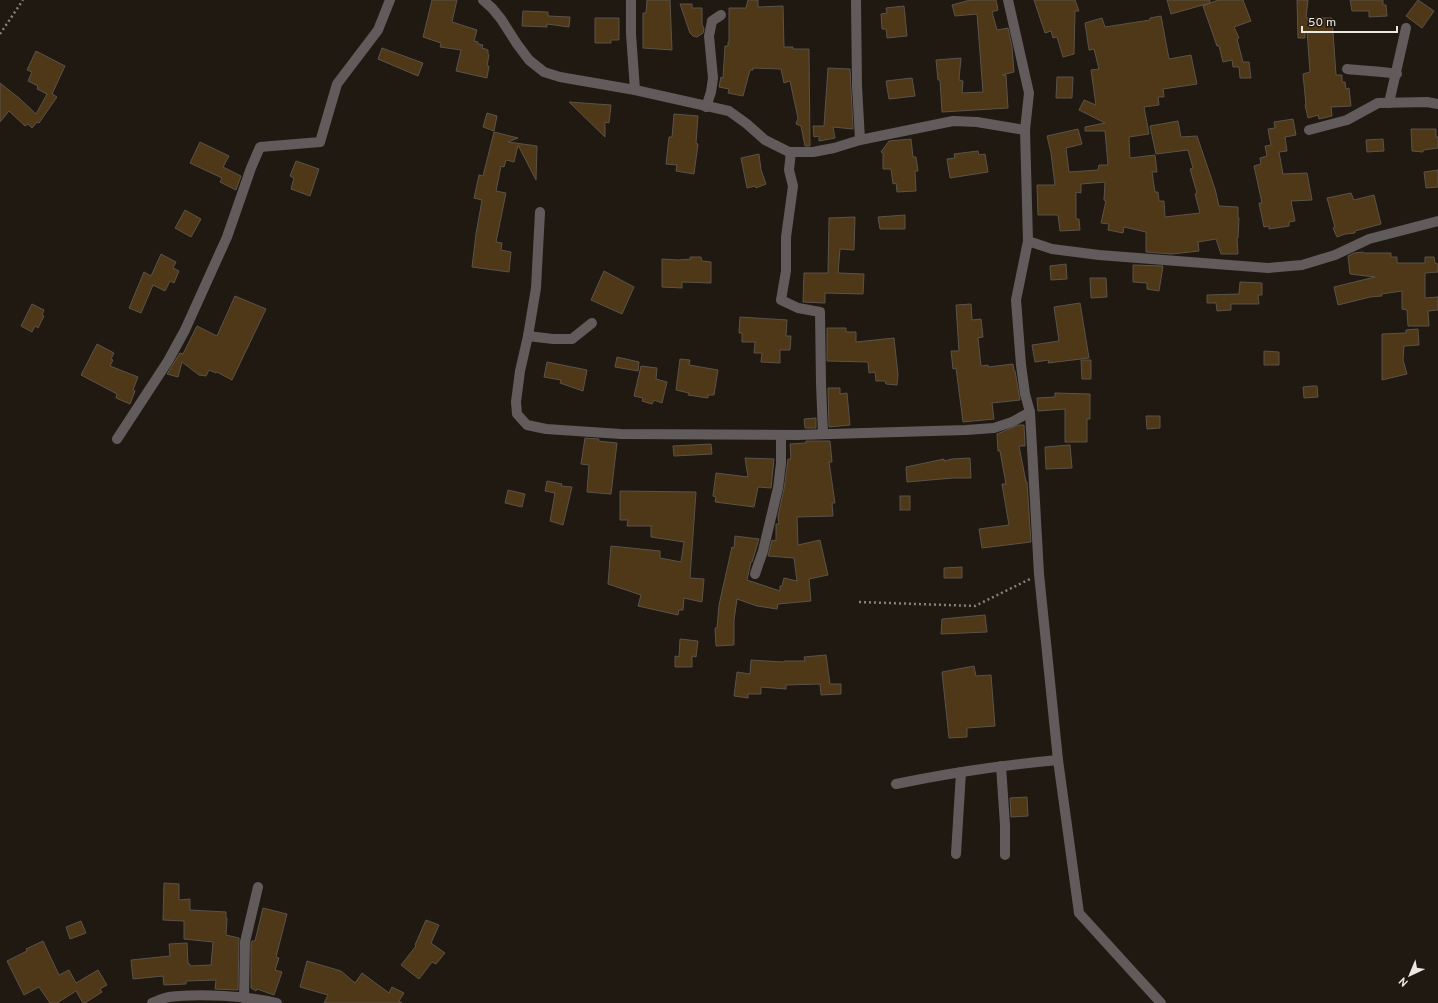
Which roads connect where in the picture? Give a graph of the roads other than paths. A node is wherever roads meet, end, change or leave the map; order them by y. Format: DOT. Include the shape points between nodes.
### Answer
graph roads {
  1 [pos="390,0"];
  2 [pos="483,0"];
  3 [pos="631,0"];
  4 [pos="856,0"];
  5 [pos="1008,0"];
  6 [pos="494,4"];
  7 [pos="721,15"];
  8 [pos="1406,28"];
  9 [pos="1347,69"];
  10 [pos="1397,74"];
  11 [pos="635,90"];
  12 [pos="1390,103"];
  13 [pos="1438,104"];
  14 [pos="706,107"];
  15 [pos="1025,130"];
  16 [pos="1309,130"];
  17 [pos="860,140"];
  18 [pos="791,152"];
  19 [pos="540,212"];
  20 [pos="1438,221"];
  21 [pos="1028,241"];
  22 [pos="592,323"];
  23 [pos="528,336"];
  24 [pos="1030,412"];
  25 [pos="823,434"];
  26 [pos="781,435"];
  27 [pos="117,439"];
  28 [pos="755,574"];
  29 [pos="1058,760"];
  30 [pos="1001,766"];
  31 [pos="961,772"];
  32 [pos="896,784"];
  33 [pos="956,854"];
  34 [pos="1005,855"];
  35 [pos="258,887"];
  36 [pos="244,998"];
  37 [pos="152,1003"];
  38 [pos="277,1003"];
  39 [pos="1161,1003"];
  1 -- 27 [label="street" via="378,30 337,84 320,142 260,147 250,168 227,237 185,330"];
  2 -- 6 [label="street"];
  3 -- 11 [label="street"];
  4 -- 17 [label="street"];
  5 -- 15 [label="street" via="1029,93"];
  6 -- 11 [label="street" via="517,44 529,60 544,72"];
  7 -- 14 [label="street" via="712,21 709,36 712,92"];
  8 -- 10 [label="street"];
  9 -- 10 [label="street"];
  10 -- 12 [label="street"];
  11 -- 14 [label="street"];
  12 -- 13 [label="street"];
  12 -- 16 [label="street" via="1378,104 1347,120"];
  14 -- 18 [label="street" via="729,111 765,140"];
  15 -- 17 [label="street" via="953,121"];
  15 -- 21 [label="street"];
  17 -- 18 [label="street" via="813,152"];
  18 -- 25 [label="street" via="789,170 793,186 781,300 798,308 820,312"];
  19 -- 23 [label="street" via="536,288"];
  20 -- 21 [label="street" via="1369,239 1335,255 1302,265 1268,268 1100,255 1052,248"];
  21 -- 24 [label="street" via="1016,300 1021,365"];
  22 -- 23 [label="street" via="572,340"];
  23 -- 26 [label="street" via="516,402 517,414 527,425 546,429 621,434"];
  24 -- 25 [label="street" via="994,428"];
  24 -- 29 [label="street" via="1039,574"];
  25 -- 26 [label="street"];
  26 -- 28 [label="street" via="778,488"];
  29 -- 30 [label="street"];
  29 -- 39 [label="street" via="1079,913"];
  30 -- 31 [label="street"];
  30 -- 34 [label="street" via="1006,825"];
  31 -- 32 [label="street"];
  31 -- 33 [label="street"];
  35 -- 36 [label="street" via="245,942"];
  36 -- 37 [label="street" via="210,995 168,997"];
  36 -- 38 [label="street"];
}
